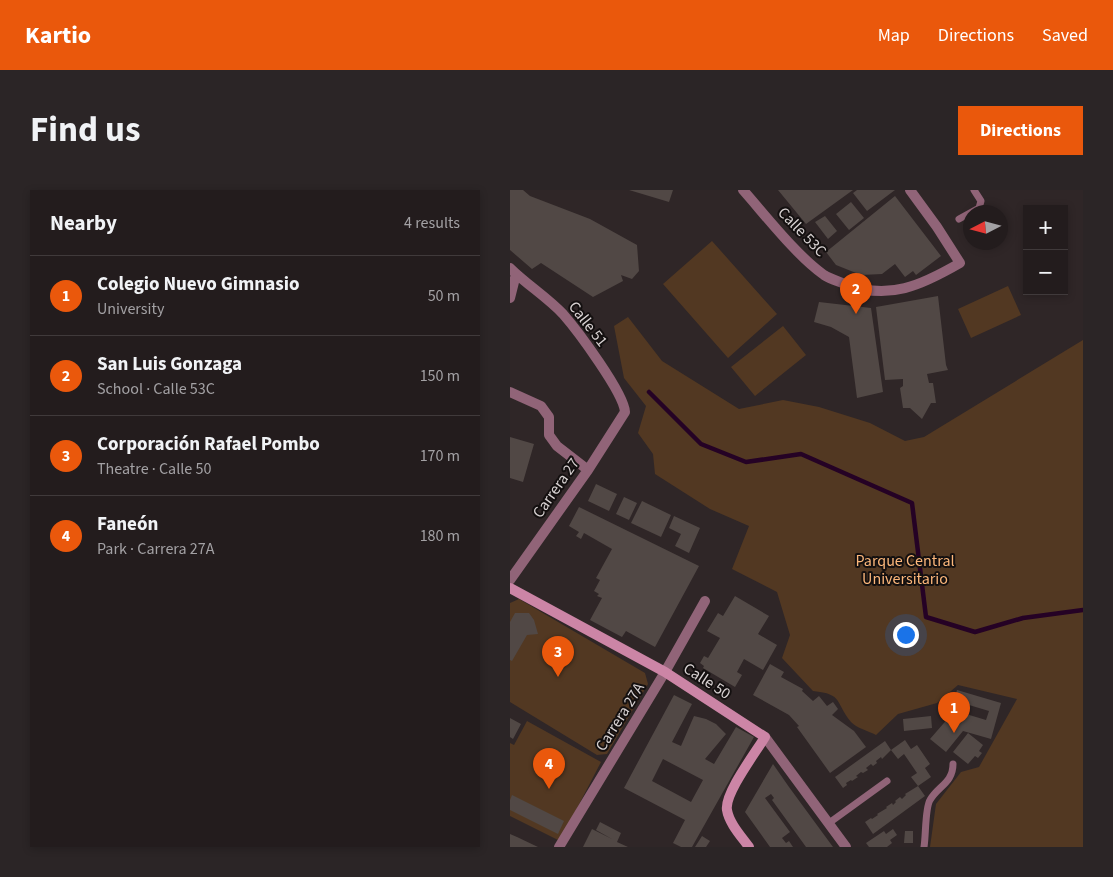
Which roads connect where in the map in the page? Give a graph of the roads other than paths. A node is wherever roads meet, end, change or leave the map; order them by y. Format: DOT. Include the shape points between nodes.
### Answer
graph roads {
  1 [pos="742,190"];
  2 [pos="910,190"];
  3 [pos="974,190"];
  4 [pos="959,219"];
  5 [pos="513,271"];
  6 [pos="510,298"];
  7 [pos="510,392"];
  8 [pos="625,412"];
  9 [pos="588,470"];
  10 [pos="510,580"];
  11 [pos="510,588"];
  12 [pos="704,601"];
  13 [pos="665,672"];
  14 [pos="765,737"];
  15 [pos="953,764"];
  16 [pos="887,781"];
  17 [pos="829,823"];
  18 [pos="558,847"];
  19 [pos="749,847"];
  20 [pos="846,847"];
  21 [pos="924,847"];
  1 -- 2 [label="street, Calle 53C" via="804,259 825,276 860,290 890,291 931,280 960,264"];
  3 -- 4 [label="lane" via="981,201 979,208"];
  5 -- 6 [label="street"];
  5 -- 8 [label="street, Calle 51" via="562,313 593,354 622,400"];
  7 -- 9 [label="street" via="542,406 548,417 549,435 557,446"];
  8 -- 9 [label="street, Carrera 27"];
  9 -- 10 [label="street, Carrera 27"];
  11 -- 13 [label="main road, Calle 50"];
  12 -- 13 [label="street, Carrera 27A"];
  13 -- 14 [label="main road, Calle 50"];
  13 -- 18 [label="street, Carrera 27A"];
  14 -- 17 [label="street, Calle 50"];
  14 -- 19 [label="main road" via="730,792 726,809"];
  15 -- 21 [label="lane" via="948,780 929,800"];
  16 -- 17 [label="lane"];
  17 -- 20 [label="street, Calle 50"];
}
